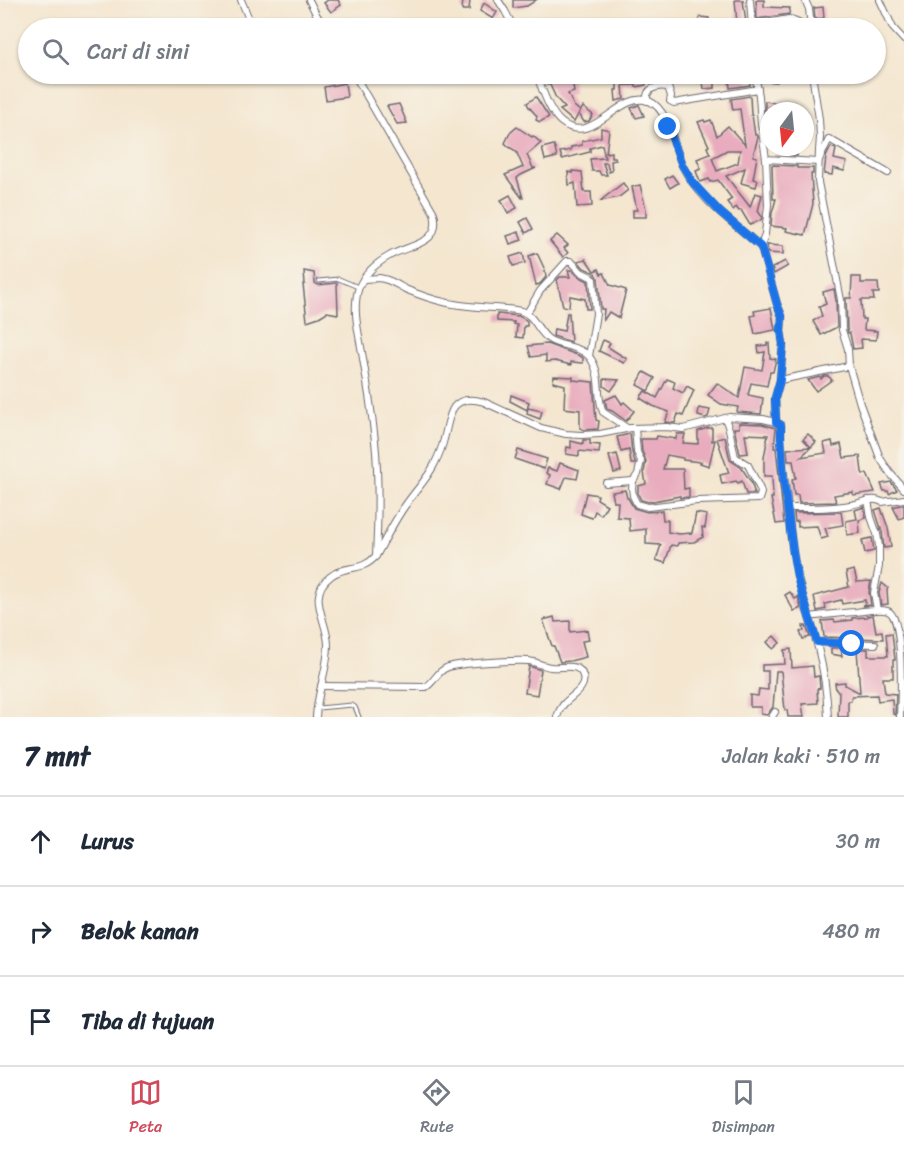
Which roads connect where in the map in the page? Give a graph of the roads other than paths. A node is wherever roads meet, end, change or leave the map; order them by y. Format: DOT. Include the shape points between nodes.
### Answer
graph roads {
  1 [pos="241,0"];
  2 [pos="309,0"];
  3 [pos="498,0"];
  4 [pos="750,0"];
  5 [pos="805,0"];
  6 [pos="880,0"];
  7 [pos="317,15"];
  8 [pos="249,18"];
  9 [pos="316,18"];
  10 [pos="319,18"];
  11 [pos="509,18"];
  12 [pos="750,18"];
  13 [pos="810,18"];
  14 [pos="904,40"];
  15 [pos="360,84"];
  16 [pos="540,84"];
  17 [pos="757,84"];
  18 [pos="814,84"];
  19 [pos="758,90"];
  20 [pos="647,101"];
  21 [pos="766,159"];
  22 [pos="818,162"];
  23 [pos="888,173"];
  24 [pos="761,247"];
  25 [pos="319,280"];
  26 [pos="363,280"];
  27 [pos="359,287"];
  28 [pos="527,313"];
  29 [pos="589,356"];
  30 [pos="849,366"];
  31 [pos="780,380"];
  32 [pos="725,418"];
  33 [pos="776,422"];
  34 [pos="631,428"];
  35 [pos="633,480"];
  36 [pos="606,483"];
  37 [pos="904,489"];
  38 [pos="904,499"];
  39 [pos="868,500"];
  40 [pos="788,508"];
  41 [pos="376,556"];
  42 [pos="877,609"];
  43 [pos="809,617"];
  44 [pos="817,642"];
  45 [pos="875,644"];
  46 [pos="321,686"];
  47 [pos="316,709"];
  48 [pos="316,717"];
  49 [pos="359,717"];
  50 [pos="557,717"];
  51 [pos="828,717"];
  52 [pos="900,717"];
  1 -- 8 [label="street"];
  2 -- 7 [label="street"];
  3 -- 11 [label="street"];
  4 -- 12 [label="street"];
  5 -- 13 [label="street"];
  6 -- 14 [label="street" via="893,28"];
  7 -- 9 [label="street"];
  7 -- 10 [label="street"];
  15 -- 26 [label="street" via="436,221 430,237 390,255 371,268"];
  16 -- 20 [label="street" via="560,121 571,128 592,126 625,105 639,99"];
  17 -- 19 [label="street"];
  18 -- 22 [label="street" via="819,119"];
  19 -- 20 [label="street" via="674,103 670,101 668,87 662,86 649,90"];
  19 -- 21 [label="street"];
  20 -- 24 [label="street" via="665,117 682,165 693,183"];
  21 -- 22 [label="street"];
  21 -- 24 [label="street" via="768,205"];
  22 -- 23 [label="street" via="829,139"];
  22 -- 30 [label="street" via="818,182 842,300 842,330"];
  24 -- 31 [label="street" via="782,316"];
  25 -- 27 [label="lane" via="339,279"];
  26 -- 27 [label="street"];
  26 -- 28 [label="street" via="384,279 445,302"];
  27 -- 41 [label="street" via="356,311 375,443"];
  28 -- 29 [label="street" via="549,339"];
  28 -- 29 [label="street" via="540,291 571,261 593,279 596,314"];
  29 -- 34 [label="street" via="596,371 603,412"];
  30 -- 31 [label="street"];
  30 -- 37 [label="street" via="880,458"];
  31 -- 33 [label="street" via="775,398"];
  32 -- 33 [label="street"];
  32 -- 34 [label="street" via="683,429"];
  32 -- 35 [label="street" via="735,457 748,465 760,489 759,499 648,507 637,504"];
  33 -- 40 [label="street" via="781,425"];
  34 -- 35 [label="street" via="641,461"];
  34 -- 41 [label="street" via="600,434 566,434 527,423 484,402 459,403 449,417 436,463"];
  35 -- 36 [label="street"];
  38 -- 39 [label="street"];
  39 -- 40 [label="street" via="851,505"];
  39 -- 42 [label="street" via="879,546 874,594"];
  40 -- 43 [label="street" via="797,577"];
  41 -- 46 [label="street" via="367,564 331,576 320,592 319,610 328,645"];
  42 -- 43 [label="street"];
  42 -- 52 [label="street" via="890,611 898,618 904,643"];
  43 -- 44 [label="street"];
  44 -- 45 [label="street"];
  44 -- 51 [label="street"];
  46 -- 47 [label="street"];
  46 -- 50 [label="street" via="426,687 444,668 462,665 527,661 553,668 571,666 580,670 584,683"];
  47 -- 48 [label="street"];
  47 -- 49 [label="lane" via="352,705"];
}
